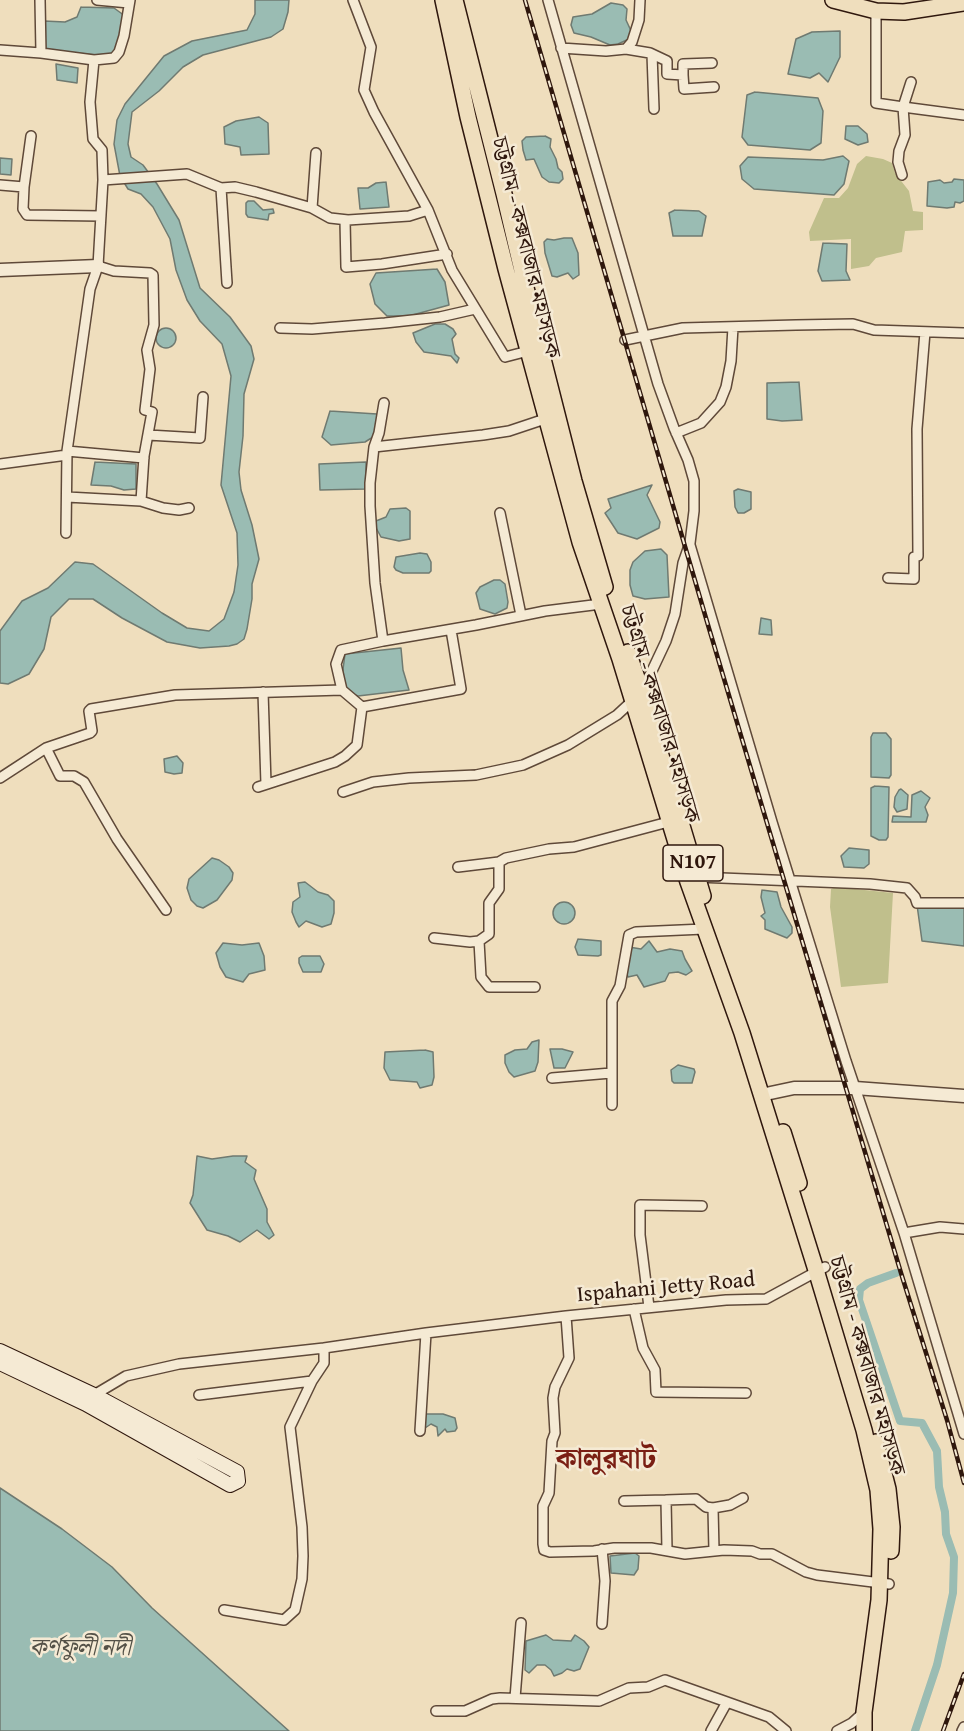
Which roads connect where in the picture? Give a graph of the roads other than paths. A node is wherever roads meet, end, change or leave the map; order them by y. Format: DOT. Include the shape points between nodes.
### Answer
graph roads {
  1 [pos="40,0"];
  2 [pos="97,0"];
  3 [pos="354,0"];
  4 [pos="443,0"];
  5 [pos="455,0"];
  6 [pos="548,0"];
  7 [pos="640,0"];
  8 [pos="833,0"];
  9 [pos="130,1"];
  10 [pos="964,3"];
  11 [pos="909,6"];
  12 [pos="876,11"];
  13 [pos="561,48"];
  14 [pos="626,49"];
  15 [pos="0,50"];
  16 [pos="41,52"];
  17 [pos="652,54"];
  18 [pos="94,60"];
  19 [pos="712,63"];
  20 [pos="683,75"];
  21 [pos="911,82"];
  22 [pos="714,87"];
  23 [pos="903,107"];
  24 [pos="654,109"];
  25 [pos="964,115"];
  26 [pos="31,136"];
  27 [pos="316,153"];
  28 [pos="902,175"];
  29 [pos="103,180"];
  30 [pos="0,185"];
  31 [pos="24,187"];
  32 [pos="221,188"];
  33 [pos="312,208"];
  34 [pos="428,210"];
  35 [pos="101,216"];
  36 [pos="345,220"];
  37 [pos="447,254"];
  38 [pos="98,266"];
  39 [pos="0,270"];
  40 [pos="227,283"];
  41 [pos="475,309"];
  42 [pos="733,327"];
  43 [pos="280,328"];
  44 [pos="924,332"];
  45 [pos="964,333"];
  46 [pos="645,335"];
  47 [pos="625,340"];
  48 [pos="533,349"];
  49 [pos="203,397"];
  50 [pos="384,403"];
  51 [pos="546,419"];
  52 [pos="676,433"];
  53 [pos="148,435"];
  54 [pos="374,447"];
  55 [pos="67,453"];
  56 [pos="144,458"];
  57 [pos="0,464"];
  58 [pos="67,497"];
  59 [pos="141,501"];
  60 [pos="189,508"];
  61 [pos="500,513"];
  62 [pos="66,532"];
  63 [pos="690,543"];
  64 [pos="888,578"];
  65 [pos="601,604"];
  66 [pos="521,615"];
  67 [pos="451,630"];
  68 [pos="383,641"];
  69 [pos="342,690"];
  70 [pos="263,692"];
  71 [pos="637,696"];
  72 [pos="362,707"];
  73 [pos="46,748"];
  74 [pos="0,778"];
  75 [pos="343,792"];
  76 [pos="675,820"];
  77 [pos="499,862"];
  78 [pos="458,867"];
  79 [pos="697,877"];
  80 [pos="790,882"];
  81 [pos="964,903"];
  82 [pos="166,910"];
  83 [pos="704,929"];
  84 [pos="434,938"];
  85 [pos="479,941"];
  86 [pos="536,987"];
  87 [pos="611,1073"];
  88 [pos="552,1078"];
  89 [pos="855,1088"];
  90 [pos="765,1093"];
  91 [pos="964,1096"];
  92 [pos="612,1105"];
  93 [pos="702,1206"];
  94 [pos="964,1229"];
  95 [pos="904,1233"];
  96 [pos="821,1269"];
  97 [pos="649,1307"];
  98 [pos="634,1309"];
  99 [pos="566,1316"];
  100 [pos="426,1333"];
  101 [pos="324,1348"];
  102 [pos="0,1351"];
  103 [pos="0,1363"];
  104 [pos="312,1381"];
  105 [pos="746,1392"];
  106 [pos="94,1395"];
  107 [pos="198,1395"];
  108 [pos="961,1410"];
  109 [pos="420,1431"];
  110 [pos="964,1434"];
  111 [pos="742,1498"];
  112 [pos="666,1500"];
  113 [pos="624,1501"];
  114 [pos="713,1508"];
  115 [pos="602,1549"];
  116 [pos="667,1550"];
  117 [pos="714,1551"];
  118 [pos="884,1583"];
  119 [pos="224,1610"];
  120 [pos="521,1623"];
  121 [pos="602,1624"];
  122 [pos="515,1698"];
  123 [pos="727,1702"];
  124 [pos="436,1711"];
  125 [pos="866,1720"];
  126 [pos="711,1731"];
  127 [pos="786,1731"];
  128 [pos="837,1731"];
  1 -- 16 [label="street"];
  2 -- 9 [label="street"];
  3 -- 34 [label="street" via="370,47 364,90"];
  4 -- 48 [label="main road, চট্টগ্রাম - কক্সবাজার মহাসড়ক / N107" via="468,117"];
  5 -- 48 [label="main road, চট্টগ্রাম - কক্সবাজার মহাসড়ক / N107" via="504,194"];
  6 -- 13 [label="street"];
  7 -- 14 [label="street" via="639,20"];
  8 -- 12 [label="main road"];
  9 -- 18 [label="street" via="119,52 114,58"];
  10 -- 11 [label="main road"];
  11 -- 12 [label="main road"];
  12 -- 23 [label="street" via="876,103"];
  13 -- 14 [label="street"];
  13 -- 46 [label="street"];
  14 -- 17 [label="street"];
  15 -- 16 [label="street"];
  16 -- 18 [label="street"];
  17 -- 20 [label="street" via="667,61 668,74"];
  17 -- 24 [label="street"];
  18 -- 29 [label="street" via="90,102 93,139 102,150"];
  19 -- 20 [label="street" via="682,64"];
  20 -- 22 [label="street" via="684,89"];
  21 -- 23 [label="street"];
  23 -- 25 [label="street"];
  23 -- 28 [label="street" via="905,135 898,162"];
  26 -- 31 [label="street"];
  27 -- 33 [label="street"];
  29 -- 32 [label="street" via="187,174"];
  29 -- 35 [label="street"];
  30 -- 31 [label="street"];
  31 -- 35 [label="street" via="23,209 27,215"];
  32 -- 33 [label="street" via="235,187"];
  32 -- 40 [label="street"];
  33 -- 36 [label="street" via="330,218"];
  34 -- 36 [label="street" via="410,216"];
  34 -- 37 [label="street"];
  35 -- 38 [label="street"];
  36 -- 37 [label="street" via="346,267"];
  37 -- 41 [label="street"];
  38 -- 39 [label="street"];
  38 -- 53 [label="street" via="114,272 153,275 154,325 147,350 150,369 145,410 152,412"];
  38 -- 55 [label="street" via="90,289"];
  41 -- 43 [label="street" via="385,323"];
  41 -- 48 [label="street" via="505,357"];
  42 -- 44 [label="street" via="853,324 874,330"];
  42 -- 46 [label="street" via="683,328"];
  42 -- 52 [label="street" via="731,361 720,402 701,423"];
  44 -- 45 [label="street"];
  44 -- 64 [label="street" via="917,429 918,556 914,557 914,579"];
  46 -- 47 [label="street"];
  46 -- 52 [label="street"];
  48 -- 51 [label="main road, চট্টগ্রাম - কক্সবাজার মহাসড়ক / N107"];
  48 -- 71 [label="main road, চট্টগ্রাম - কক্সবাজার মহাসড়ক / N107"];
  49 -- 53 [label="street" via="200,438"];
  50 -- 54 [label="street"];
  51 -- 54 [label="street" via="509,431"];
  51 -- 65 [label="main road, চট্টগ্রাম - কক্সবাজার মহাসড়ক / N107"];
  52 -- 63 [label="street" via="693,480"];
  53 -- 56 [label="street"];
  54 -- 68 [label="street" via="370,506"];
  55 -- 56 [label="street"];
  55 -- 57 [label="street"];
  55 -- 58 [label="street"];
  56 -- 59 [label="street"];
  58 -- 59 [label="street"];
  58 -- 62 [label="street"];
  59 -- 60 [label="street" via="163,508"];
  61 -- 66 [label="street"];
  63 -- 71 [label="street" via="666,640"];
  63 -- 80 [label="street"];
  65 -- 66 [label="street"];
  65 -- 71 [label="main road, চট্টগ্রাম - কক্সবাজার মহাসড়ক / N107"];
  66 -- 67 [label="street"];
  67 -- 68 [label="street"];
  67 -- 72 [label="street" via="461,688"];
  68 -- 69 [label="street" via="341,650 336,664"];
  69 -- 70 [label="street"];
  69 -- 72 [label="street"];
  70 -- 72 [label="street" via="262,786 335,762 352,751 357,745"];
  70 -- 73 [label="street" via="176,695 91,709 90,733"];
  71 -- 75 [label="street" via="590,733 523,765 476,775 373,782"];
  71 -- 76 [label="main road, চট্টগ্রাম - কক্সবাজার মহাসড়ক / N107"];
  73 -- 74 [label="street"];
  73 -- 82 [label="street" via="60,776 74,776 84,782"];
  76 -- 77 [label="street"];
  76 -- 79 [label="main road, চট্টগ্রাম - কক্সবাজার মহাসড়ক / N107"];
  76 -- 83 [label="main road, চট্টগ্রাম - কক্সবাজার মহাসড়ক / N107"];
  77 -- 78 [label="street"];
  77 -- 85 [label="street" via="500,889 489,903 489,934"];
  79 -- 80 [label="street"];
  79 -- 90 [label="main road, চট্টগ্রাম - কক্সবাজার মহাসড়ক / N107"];
  80 -- 81 [label="street" via="907,888 917,903"];
  80 -- 89 [label="street"];
  83 -- 87 [label="street" via="629,934 620,986 612,1001"];
  83 -- 90 [label="main road, চট্টগ্রাম - কক্সবাজার মহাসড়ক / N107"];
  84 -- 85 [label="street"];
  85 -- 86 [label="street" via="482,977 489,987"];
  87 -- 88 [label="street"];
  87 -- 92 [label="street"];
  89 -- 90 [label="street" via="794,1088"];
  89 -- 91 [label="street"];
  89 -- 95 [label="street"];
  90 -- 96 [label="main road, চট্টগ্রাম - কক্সবাজার মহাসড়ক / N107"];
  93 -- 97 [label="street" via="640,1205"];
  94 -- 95 [label="street" via="940,1227"];
  95 -- 108 [label="street"];
  96 -- 97 [label="street, Ispahani Jetty Road" via="766,1299"];
  96 -- 118 [label="main road, চট্টগ্রাম - কক্সবাজার মহাসড়ক / N107" via="878,1490"];
  97 -- 98 [label="street, Ispahani Jetty Road"];
  98 -- 99 [label="street, Ispahani Jetty Road"];
  98 -- 105 [label="street" via="643,1348 655,1370 656,1392"];
  99 -- 100 [label="street"];
  99 -- 115 [label="street, Ispahani Jetty Road" via="568,1358 555,1387 555,1433 549,1493 543,1506 543,1545 550,1552"];
  100 -- 101 [label="street"];
  100 -- 109 [label="street"];
  101 -- 104 [label="street" via="324,1363"];
  101 -- 106 [label="street" via="179,1364 126,1376"];
  102 -- 106 [label="main road"];
  103 -- 106 [label="main road" via="86,1404 230,1485 238,1481 237,1472"];
  104 -- 107 [label="street"];
  104 -- 119 [label="street" via="290,1427 303,1556 295,1610 284,1620"];
  108 -- 110 [label="street"];
  111 -- 114 [label="street"];
  112 -- 113 [label="street"];
  112 -- 114 [label="street" via="696,1499"];
  112 -- 116 [label="street"];
  114 -- 117 [label="street"];
  115 -- 116 [label="street"];
  115 -- 121 [label="street"];
  116 -- 117 [label="street" via="685,1554"];
  117 -- 118 [label="street" via="772,1554 817,1575"];
  118 -- 125 [label="main road, চট্টগ্রাম - কক্সবাজার মহাসড়ক / N107"];
  120 -- 122 [label="street"];
  122 -- 123 [label="street" via="599,1701 629,1688 648,1687 665,1680"];
  122 -- 124 [label="street" via="492,1699 465,1711"];
  123 -- 126 [label="street"];
  123 -- 127 [label="street" via="769,1717"];
  125 -- 128 [label="street" via="852,1722"];
}
